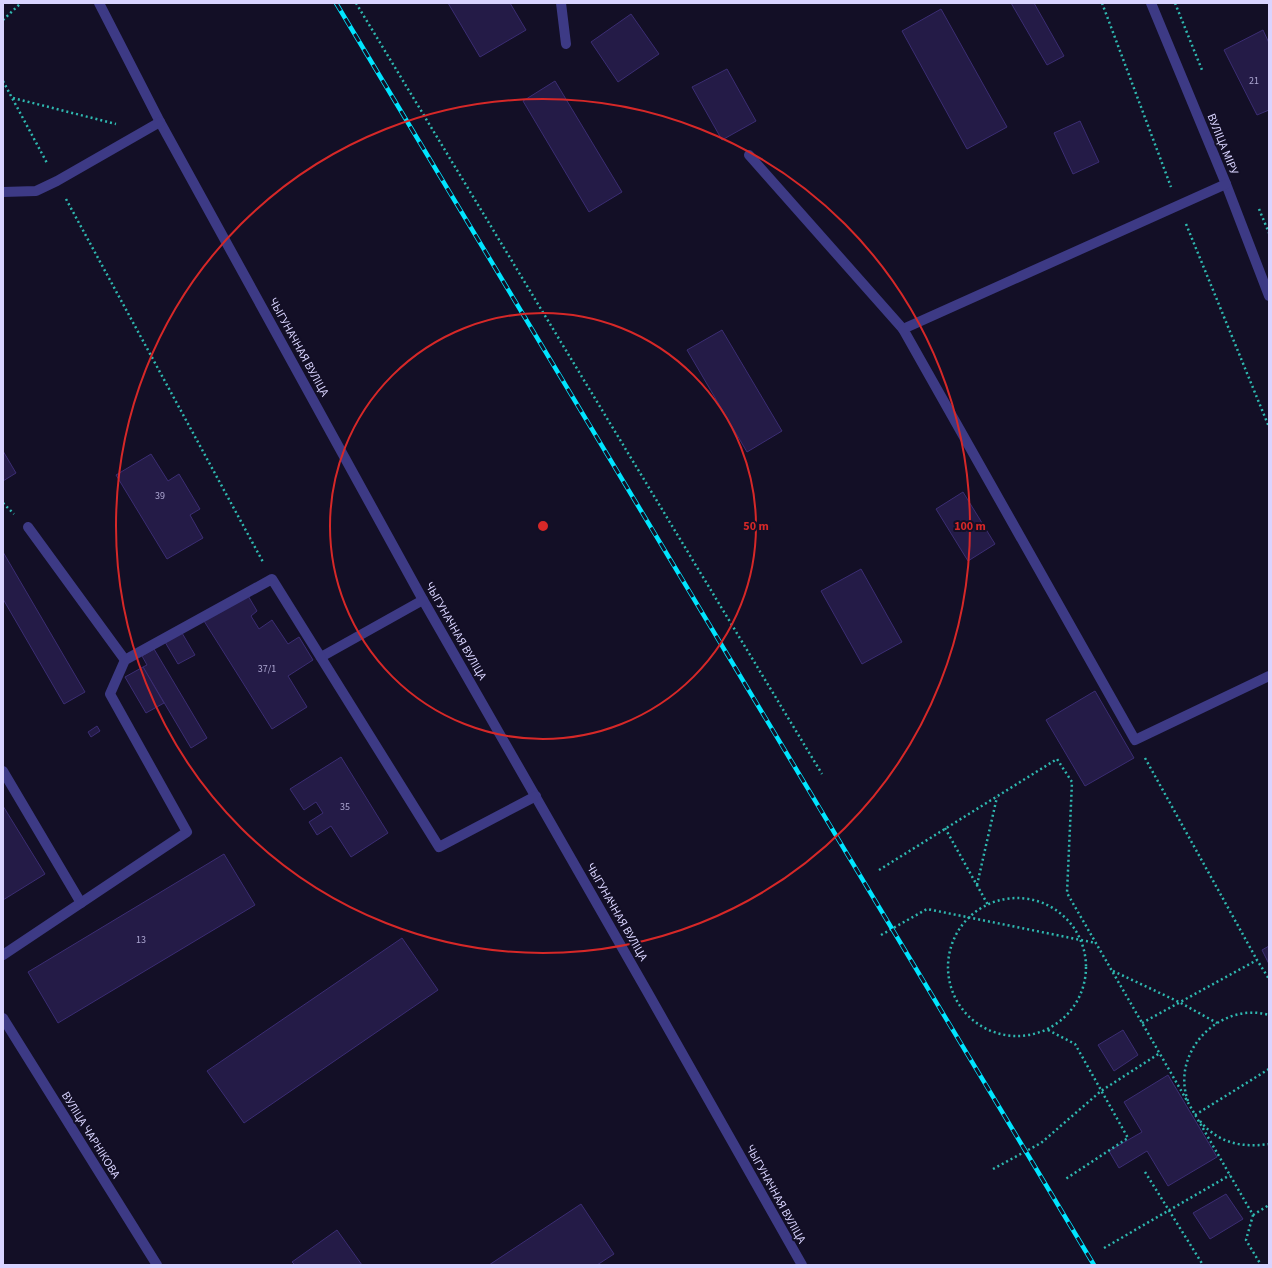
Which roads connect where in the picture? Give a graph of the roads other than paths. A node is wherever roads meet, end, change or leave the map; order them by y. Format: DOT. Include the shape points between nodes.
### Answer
graph roads {
  1 [pos="99,3"];
  2 [pos="561,3"];
  3 [pos="1151,3"];
  4 [pos="566,44"];
  5 [pos="160,122"];
  6 [pos="749,155"];
  7 [pos="1226,184"];
  8 [pos="3,192"];
  9 [pos="1269,296"];
  10 [pos="903,329"];
  11 [pos="28,527"];
  12 [pos="423,600"];
  13 [pos="321,657"];
  14 [pos="125,660"];
  15 [pos="1269,676"];
  16 [pos="3,771"];
  17 [pos="536,796"];
  18 [pos="81,903"];
  19 [pos="3,955"];
  20 [pos="3,1018"];
  21 [pos="157,1265"];
  22 [pos="802,1265"];
  1 -- 5 [label="street, ЧЫГУНАЧНАЯ ВУЛІЦА"];
  2 -- 4 [label="street"];
  3 -- 7 [label="street, ВУЛІЦА МІРУ"];
  5 -- 8 [label="street" via="36,191"];
  5 -- 12 [label="street, ЧЫГУНАЧНАЯ ВУЛІЦА"];
  6 -- 10 [label="street"];
  7 -- 9 [label="street, ВУЛІЦА МІРУ"];
  7 -- 10 [label="street"];
  10 -- 15 [label="street" via="1135,740"];
  11 -- 14 [label="street"];
  12 -- 13 [label="street"];
  12 -- 17 [label="street, ЧЫГУНАЧНАЯ ВУЛІЦА"];
  13 -- 14 [label="street" via="272,579"];
  13 -- 17 [label="street" via="439,847"];
  14 -- 18 [label="street" via="110,694 187,832"];
  16 -- 18 [label="street"];
  17 -- 22 [label="street, ЧЫГУНАЧНАЯ ВУЛІЦА"];
  18 -- 19 [label="street"];
  20 -- 21 [label="street, ВУЛІЦА ЧАРНІКОВА"];
}
